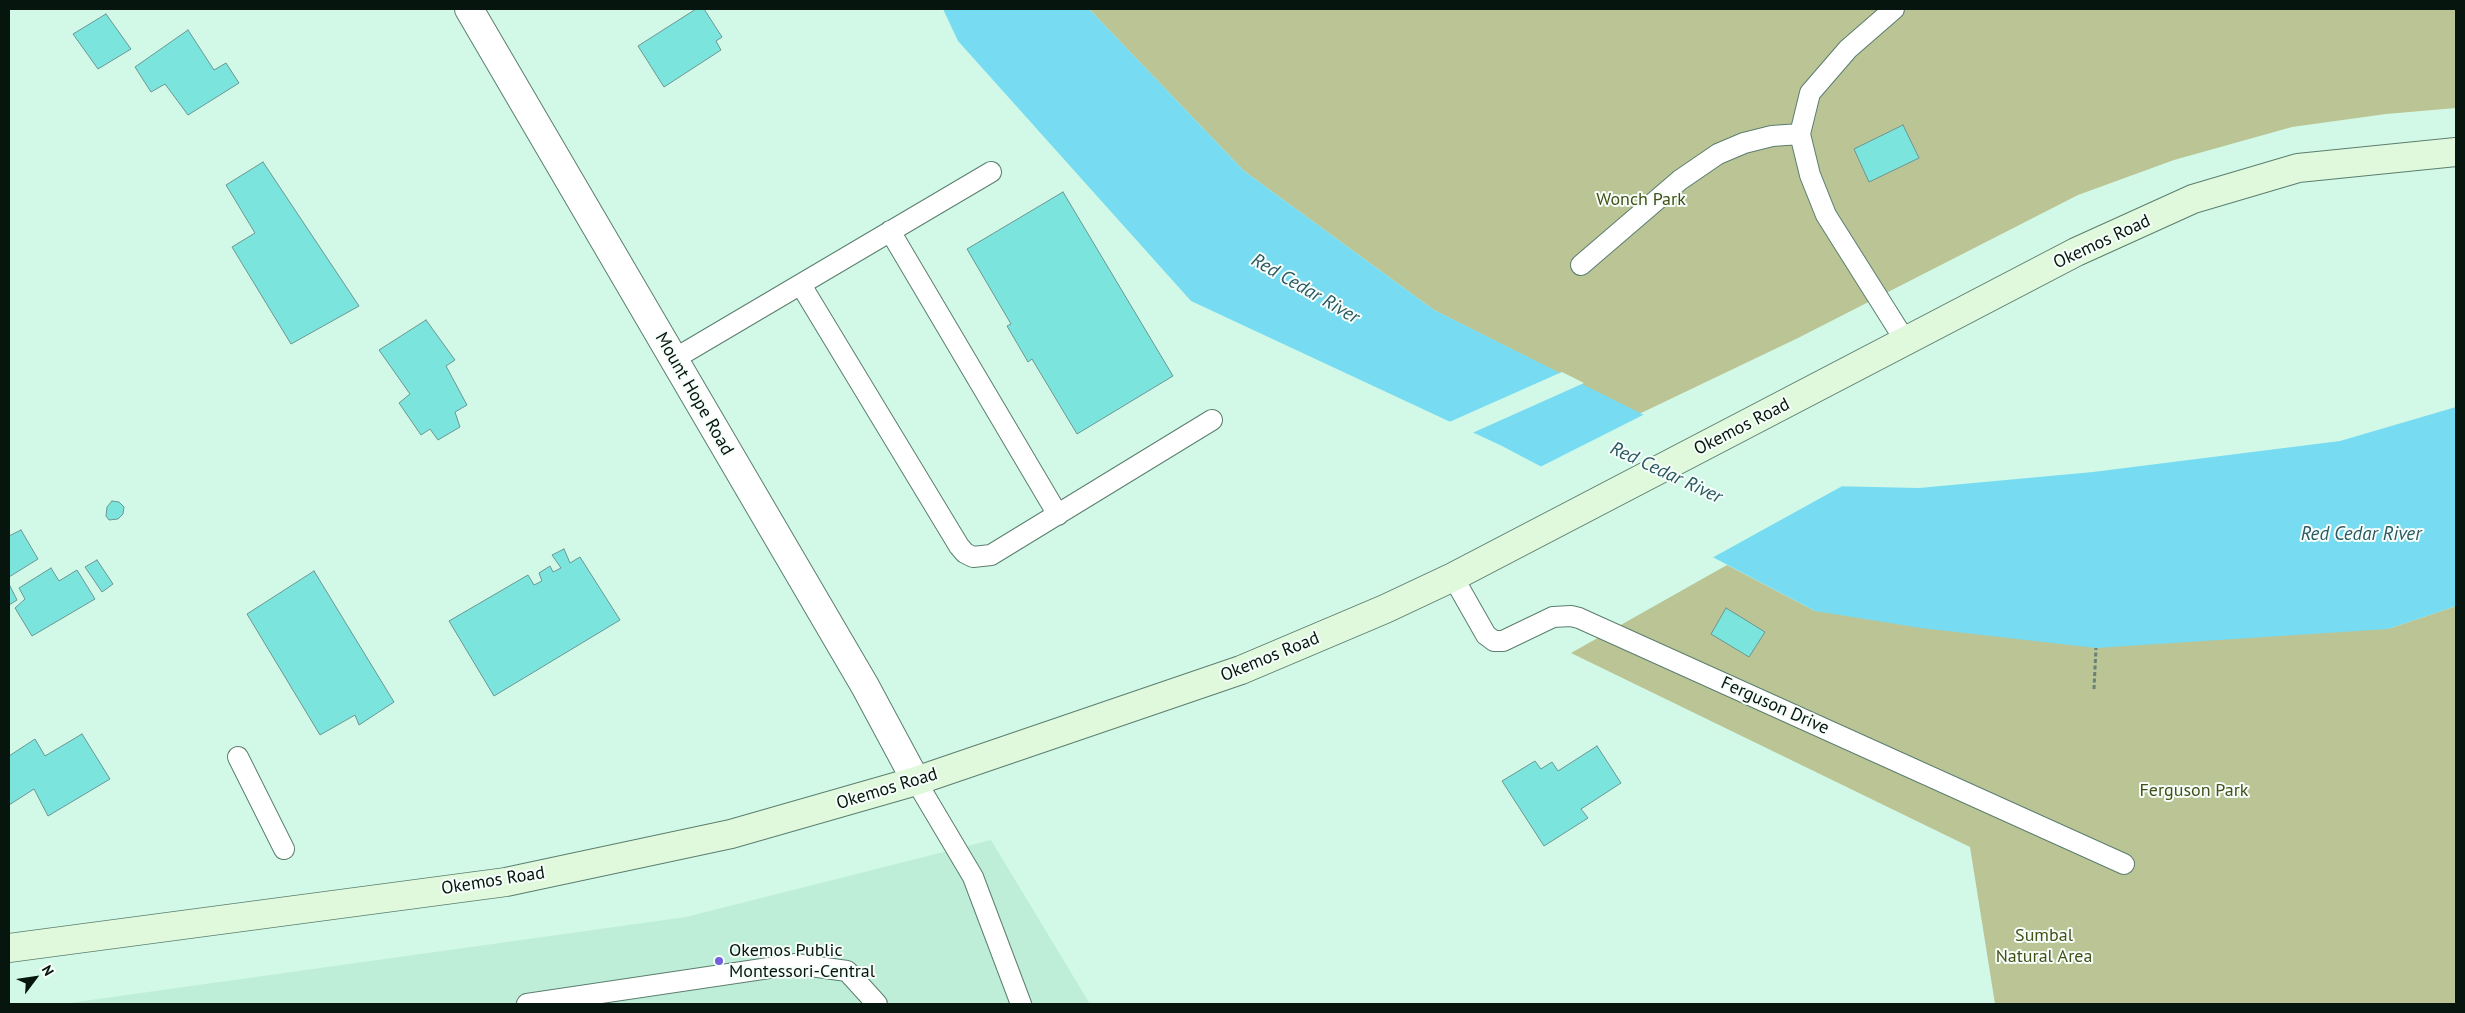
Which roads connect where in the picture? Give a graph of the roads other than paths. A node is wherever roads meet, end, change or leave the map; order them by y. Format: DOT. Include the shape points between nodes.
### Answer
graph roads {
  1 [pos="469,9"];
  2 [pos="1894,9"];
  3 [pos="1800,134"];
  4 [pos="2456,152"];
  5 [pos="991,172"];
  6 [pos="890,232"];
  7 [pos="1581,265"];
  8 [pos="801,285"];
  9 [pos="1906,342"];
  10 [pos="674,359"];
  11 [pos="1212,420"];
  12 [pos="1058,515"];
  13 [pos="1453,577"];
  14 [pos="238,757"];
  15 [pos="916,782"];
  16 [pos="284,849"];
  17 [pos="2124,864"];
  18 [pos="9,948"];
  19 [pos="527,1004"];
  20 [pos="877,1004"];
  21 [pos="1021,1004"];
  1 -- 10 [label="street, Mount Hope Road"];
  2 -- 3 [label="lane" via="1848,49 1810,93"];
  3 -- 7 [label="lane" via="1744,143 1705,162"];
  3 -- 9 [label="lane" via="1810,175 1826,215"];
  4 -- 9 [label="main road, Okemos Road" via="2298,168 2194,199 2076,252"];
  5 -- 6 [label="lane"];
  6 -- 8 [label="lane"];
  6 -- 12 [label="lane"];
  8 -- 10 [label="lane"];
  8 -- 12 [label="lane" via="965,553 982,558 991,555"];
  9 -- 13 [label="main road, Okemos Road"];
  10 -- 15 [label="street, Mount Hope Road" via="865,686"];
  11 -- 12 [label="lane"];
  13 -- 15 [label="main road, Okemos Road" via="1240,670"];
  13 -- 17 [label="lane, Ferguson Drive" via="1486,635 1494,641 1503,641 1553,616 1579,618"];
  14 -- 16 [label="lane"];
  15 -- 18 [label="main road, Okemos Road" via="730,834 506,882"];
  15 -- 21 [label="lane" via="974,877"];
  19 -- 20 [label="lane" via="796,964 847,971"];
}
